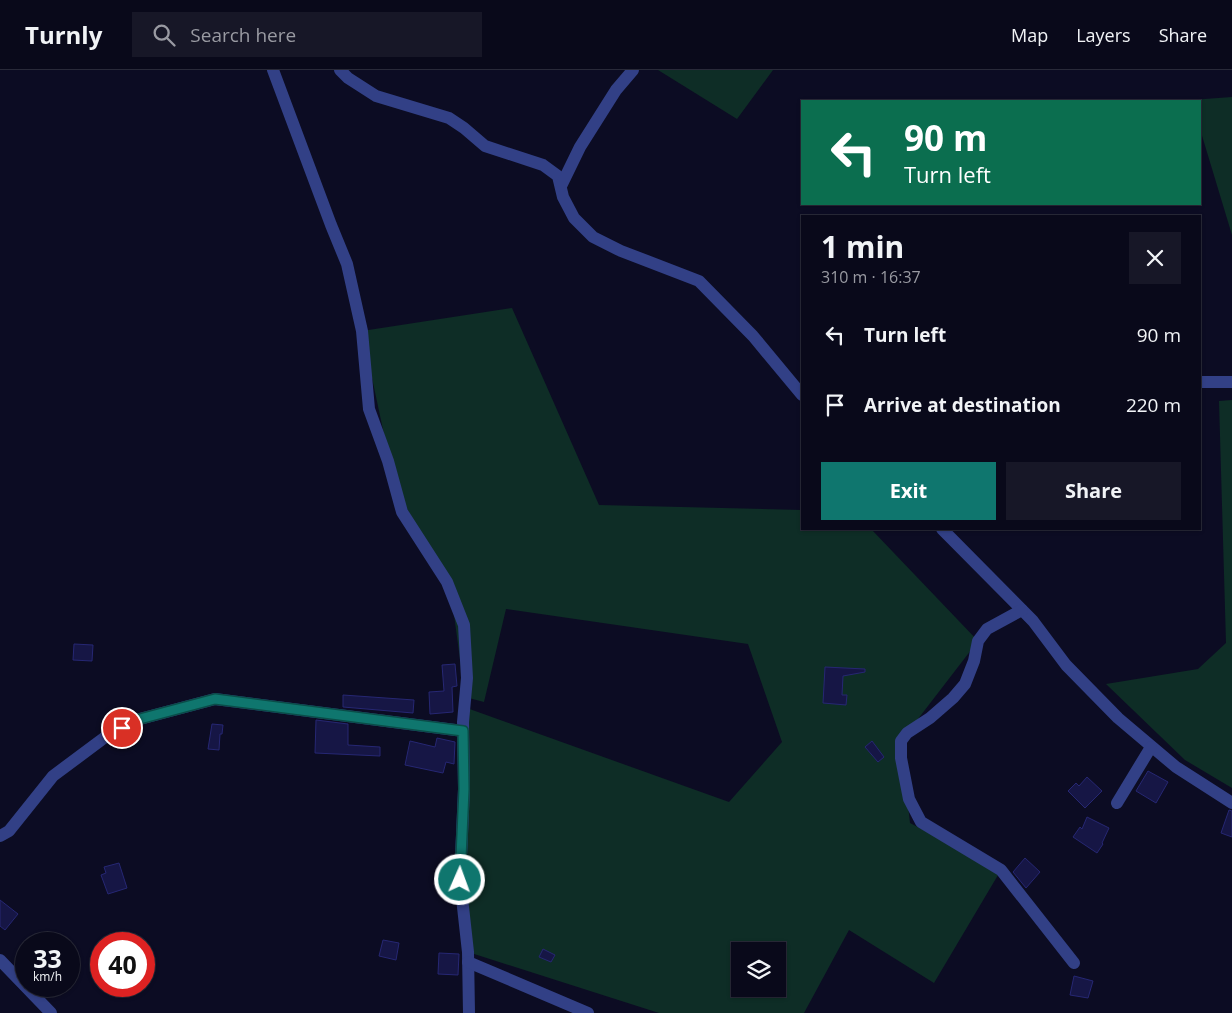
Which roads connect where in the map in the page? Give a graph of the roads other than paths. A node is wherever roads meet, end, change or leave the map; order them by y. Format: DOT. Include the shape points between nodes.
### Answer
graph roads {
  1 [pos="273,70"];
  2 [pos="340,70"];
  3 [pos="633,70"];
  4 [pos="561,186"];
  5 [pos="1201,382"];
  6 [pos="1232,382"];
  7 [pos="801,394"];
  8 [pos="943,530"];
  9 [pos="1022,610"];
  10 [pos="463,731"];
  11 [pos="1151,747"];
  12 [pos="1117,803"];
  13 [pos="1232,803"];
  14 [pos="0,836"];
  15 [pos="0,960"];
  16 [pos="468,962"];
  17 [pos="1074,963"];
  18 [pos="51,1013"];
  19 [pos="469,1013"];
  20 [pos="588,1013"];
  1 -- 10 [label="street" via="347,264 362,331 369,409 388,460 402,512 448,582 464,625 467,678"];
  2 -- 4 [label="street" via="376,96 449,118 485,146 542,165 558,176"];
  3 -- 4 [label="street" via="616,90 580,147"];
  4 -- 7 [label="street" via="574,218 593,237 621,252 699,281 753,336"];
  5 -- 6 [label="street"];
  8 -- 9 [label="street"];
  9 -- 11 [label="street" via="1066,665"];
  9 -- 17 [label="street" via="987,629 978,641 965,684 930,718 907,733 901,741 900,758 909,799 921,822 1001,870"];
  10 -- 14 [label="street" via="215,699 136,720 108,735 53,776 9,831"];
  10 -- 16 [label="street" via="460,880"];
  11 -- 12 [label="street"];
  11 -- 13 [label="street"];
  15 -- 18 [label="street"];
  16 -- 19 [label="street"];
  16 -- 20 [label="street"];
}
